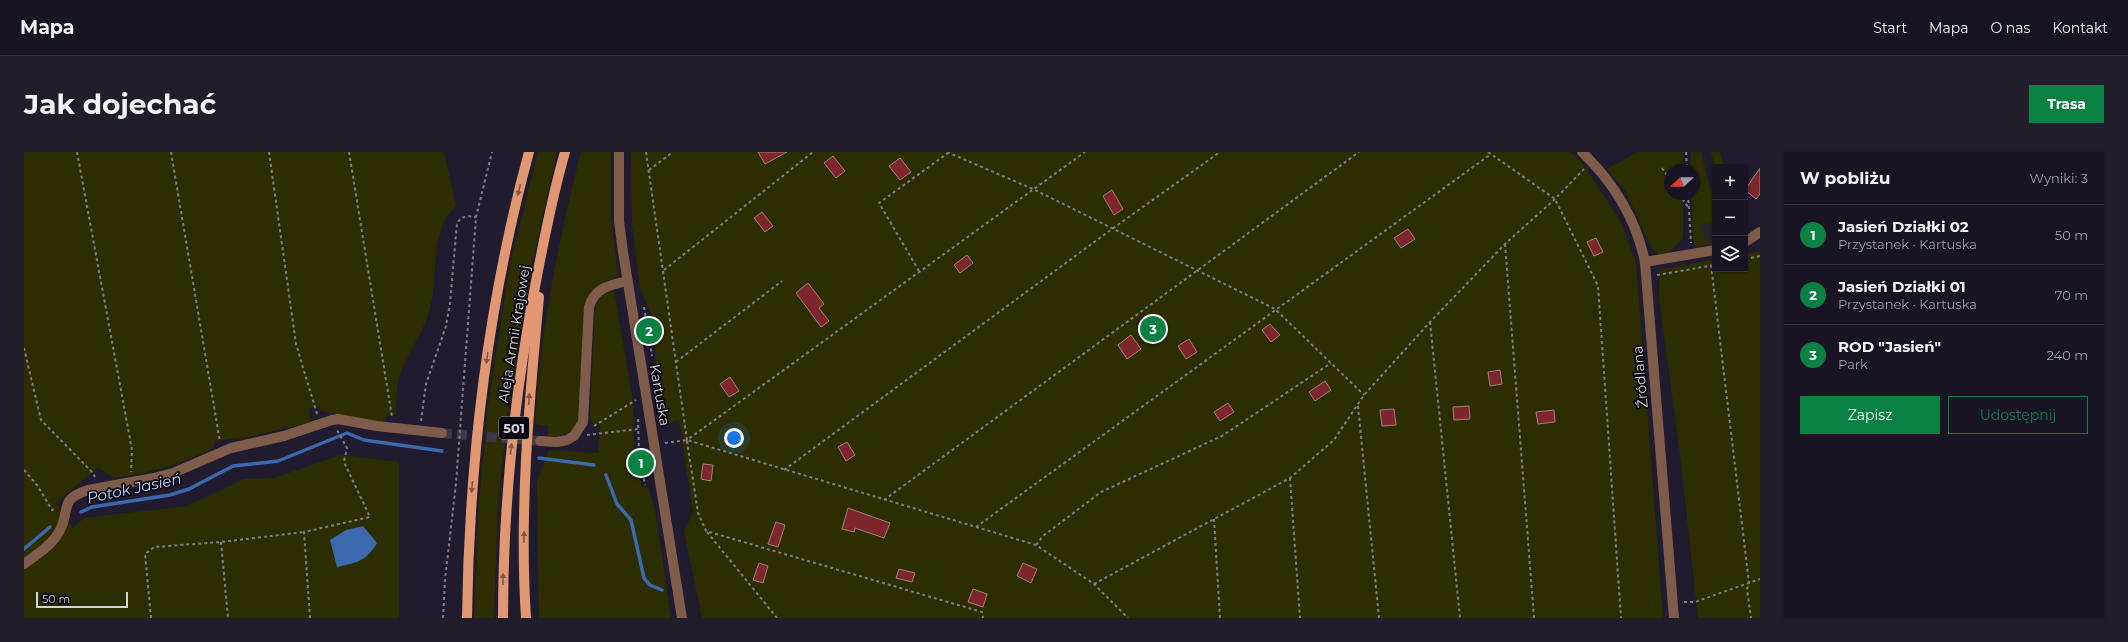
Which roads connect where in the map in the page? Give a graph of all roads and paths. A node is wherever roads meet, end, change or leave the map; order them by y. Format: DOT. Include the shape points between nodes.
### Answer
graph roads {
  1 [pos="77,152"];
  2 [pos="171,152"];
  3 [pos="269,152"];
  4 [pos="349,152"];
  5 [pos="492,152"];
  6 [pos="529,152"];
  7 [pos="565,152"];
  8 [pos="619,152"];
  9 [pos="646,152"];
  10 [pos="673,152"];
  11 [pos="813,152"];
  12 [pos="949,152"];
  13 [pos="1085,152"];
  14 [pos="1220,152"];
  15 [pos="1359,152"];
  16 [pos="1582,152"];
  17 [pos="1686,152"];
  18 [pos="1490,153"];
  19 [pos="1687,164"];
  20 [pos="1584,168"];
  21 [pos="1662,168"];
  22 [pos="649,170"];
  23 [pos="1664,171"];
  24 [pos="1033,188"];
  25 [pos="1555,199"];
  26 [pos="1684,200"];
  27 [pos="1688,200"];
  28 [pos="1689,208"];
  29 [pos="476,217"];
  30 [pos="1112,229"];
  31 [pos="1760,232"];
  32 [pos="544,239"];
  33 [pos="1748,240"];
  34 [pos="1505,244"];
  35 [pos="1712,251"];
  36 [pos="1692,254"];
  37 [pos="1760,256"];
  38 [pos="1748,258"];
  39 [pos="1645,262"];
  40 [pos="1711,265"];
  41 [pos="664,270"];
  42 [pos="1197,270"];
  43 [pos="919,271"];
  44 [pos="1646,278"];
  45 [pos="627,281"];
  46 [pos="782,281"];
  47 [pos="1275,309"];
  48 [pos="1430,322"];
  49 [pos="24,348"];
  50 [pos="676,362"];
  51 [pos="1331,363"];
  52 [pos="1364,395"];
  53 [pos="637,400"];
  54 [pos="1358,405"];
  55 [pos="320,424"];
  56 [pos="391,428"];
  57 [pos="337,429"];
  58 [pos="638,429"];
  59 [pos="420,430"];
  60 [pos="579,430"];
  61 [pos="442,433"];
  62 [pos="601,434"];
  63 [pos="540,440"];
  64 [pos="686,440"];
  65 [pos="654,446"];
  66 [pos="222,451"];
  67 [pos="24,470"];
  68 [pos="784,470"];
  69 [pos="131,471"];
  70 [pos="1290,478"];
  71 [pos="99,488"];
  72 [pos="884,500"];
  73 [pos="65,506"];
  74 [pos="1214,519"];
  75 [pos="976,527"];
  76 [pos="304,532"];
  77 [pos="706,532"];
  78 [pos="221,542"];
  79 [pos="1036,545"];
  80 [pos="24,564"];
  81 [pos="1760,579"];
  82 [pos="1749,583"];
  83 [pos="1094,584"];
  84 [pos="1672,603"];
  85 [pos="151,618"];
  86 [pos="228,618"];
  87 [pos="310,618"];
  88 [pos="443,618"];
  89 [pos="467,618"];
  90 [pos="503,618"];
  91 [pos="526,618"];
  92 [pos="682,618"];
  93 [pos="777,618"];
  94 [pos="983,618"];
  95 [pos="1128,618"];
  96 [pos="1220,618"];
  97 [pos="1300,618"];
  98 [pos="1379,618"];
  99 [pos="1460,618"];
  100 [pos="1534,618"];
  101 [pos="1620,618"];
  102 [pos="1674,618"];
  103 [pos="1751,618"];
  1 -- 69 [label="path" via="132,450"];
  2 -- 66 [label="path"];
  3 -- 55 [label="path" via="296,344"];
  4 -- 56 [label="path" via="392,415"];
  5 -- 29 [label="path"];
  6 -- 89 [label="main road, Aleja Armii Krajowej / 501, one-way" via="503,262 487,359 472,487"];
  7 -- 32 [label="main road, Aleja Armii Krajowej / 501"];
  8 -- 45 [label="street, Kartuska" via="619,221"];
  9 -- 22 [label="path"];
  10 -- 22 [label="path"];
  11 -- 41 [label="path"];
  12 -- 24 [label="path"];
  12 -- 43 [label="path" via="879,203"];
  13 -- 24 [label="path"];
  14 -- 30 [label="path"];
  15 -- 42 [label="path"];
  16 -- 39 [label="street, Źródlana" via="1602,174 1627,209 1641,244"];
  17 -- 19 [label="path"];
  18 -- 25 [label="path"];
  18 -- 47 [label="path"];
  20 -- 25 [label="path"];
  21 -- 23 [label="path"];
  22 -- 41 [label="path"];
  24 -- 30 [label="path"];
  24 -- 43 [label="path"];
  25 -- 34 [label="path"];
  25 -- 101 [label="path" via="1598,286"];
  26 -- 28 [label="path"];
  27 -- 28 [label="path"];
  28 -- 36 [label="path"];
  29 -- 59 [label="path" via="466,216 457,223 446,326 426,384"];
  29 -- 88 [label="path"];
  30 -- 42 [label="path"];
  30 -- 68 [label="path"];
  31 -- 33 [label="street"];
  90 -- 32 [label="main road, Aleja Armii Krajowej / 501, one-way" via="508,476 519,386"];
  91 -- 32 [label="main road, one-way" via="523,573 529,400"];
  34 -- 48 [label="path"];
  34 -- 100 [label="path"];
  35 -- 36 [label="street"];
  36 -- 39 [label="street"];
  37 -- 38 [label="path"];
  39 -- 44 [label="street, Źródlana"];
  40 -- 44 [label="path"];
  40 -- 82 [label="path"];
  41 -- 50 [label="path"];
  42 -- 47 [label="path"];
  42 -- 72 [label="path"];
  43 -- 64 [label="path"];
  44 -- 84 [label="street, Źródlana"];
  45 -- 60 [label="street" via="601,288 589,306 585,413"];
  45 -- 65 [label="street, Kartuska"];
  46 -- 50 [label="path"];
  47 -- 51 [label="path"];
  47 -- 75 [label="path"];
  48 -- 52 [label="path"];
  48 -- 99 [label="path"];
  49 -- 71 [label="path" via="40,420 92,472"];
  50 -- 64 [label="path"];
  51 -- 52 [label="path"];
  51 -- 79 [label="path" via="1222,436 1101,492 1043,536"];
  52 -- 54 [label="path"];
  53 -- 60 [label="path" via="593,426"];
  54 -- 70 [label="path" via="1334,440"];
  54 -- 98 [label="path"];
  55 -- 56 [label="street" via="338,419"];
  55 -- 66 [label="street" via="284,436"];
  56 -- 59 [label="street"];
  57 -- 76 [label="path" via="347,448 344,462 370,517"];
  58 -- 62 [label="path"];
  59 -- 61 [label="street"];
  60 -- 63 [label="street" via="567,440"];
  64 -- 65 [label="path"];
  64 -- 68 [label="path"];
  64 -- 77 [label="path" via="698,513"];
  65 -- 92 [label="street, Kartuska"];
  66 -- 71 [label="street" via="173,473"];
  67 -- 73 [label="path" via="38,485 52,510"];
  68 -- 72 [label="path"];
  70 -- 74 [label="path"];
  70 -- 97 [label="path"];
  71 -- 73 [label="street" via="79,493"];
  72 -- 75 [label="path"];
  73 -- 80 [label="street" via="60,531 49,544"];
  74 -- 83 [label="path"];
  74 -- 96 [label="path"];
  75 -- 79 [label="path"];
  76 -- 78 [label="path"];
  76 -- 87 [label="path"];
  77 -- 93 [label="path"];
  77 -- 94 [label="path" via="982,612"];
  78 -- 85 [label="path" via="154,547 145,554"];
  78 -- 86 [label="path"];
  79 -- 83 [label="path"];
  81 -- 82 [label="path"];
  82 -- 84 [label="path" via="1695,602"];
  82 -- 103 [label="path" via="1747,589"];
  83 -- 95 [label="path"];
  84 -- 102 [label="street, Źródlana"];
}
